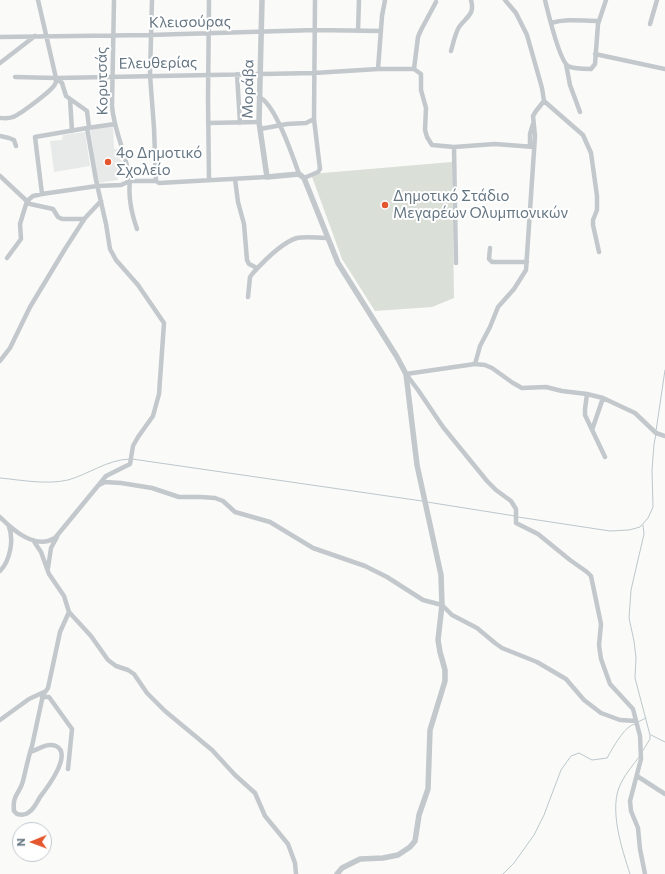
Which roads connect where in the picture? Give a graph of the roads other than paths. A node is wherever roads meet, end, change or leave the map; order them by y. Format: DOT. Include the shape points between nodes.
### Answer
graph roads {
  1 [pos="38,0"];
  2 [pos="114,0"];
  3 [pos="152,0"];
  4 [pos="209,0"];
  5 [pos="262,0"];
  6 [pos="316,0"];
  7 [pos="359,0"];
  8 [pos="385,0"];
  9 [pos="471,0"];
  10 [pos="505,0"];
  11 [pos="546,0"];
  12 [pos="606,0"];
  13 [pos="657,0"];
  14 [pos="436,2"];
  15 [pos="598,21"];
  16 [pos="552,23"];
  17 [pos="650,24"];
  18 [pos="315,30"];
  19 [pos="358,31"];
  20 [pos="381,31"];
  21 [pos="262,32"];
  22 [pos="209,34"];
  23 [pos="113,35"];
  24 [pos="151,35"];
  25 [pos="35,36"];
  26 [pos="46,36"];
  27 [pos="0,37"];
  28 [pos="451,51"];
  29 [pos="595,54"];
  30 [pos="0,63"];
  31 [pos="566,64"];
  32 [pos="378,69"];
  33 [pos="414,69"];
  34 [pos="665,69"];
  35 [pos="314,73"];
  36 [pos="208,74"];
  37 [pos="237,74"];
  38 [pos="260,74"];
  39 [pos="150,75"];
  40 [pos="113,76"];
  41 [pos="15,77"];
  42 [pos="56,78"];
  43 [pos="259,97"];
  44 [pos="70,98"];
  45 [pos="544,101"];
  46 [pos="580,112"];
  47 [pos="0,118"];
  48 [pos="314,119"];
  49 [pos="259,122"];
  50 [pos="240,123"];
  51 [pos="115,124"];
  52 [pos="208,124"];
  53 [pos="280,126"];
  54 [pos="88,128"];
  55 [pos="260,129"];
  56 [pos="72,131"];
  57 [pos="0,136"];
  58 [pos="16,146"];
  59 [pos="454,146"];
  60 [pos="532,147"];
  61 [pos="0,176"];
  62 [pos="301,176"];
  63 [pos="267,177"];
  64 [pos="235,179"];
  65 [pos="209,180"];
  66 [pos="130,182"];
  67 [pos="157,182"];
  68 [pos="97,186"];
  69 [pos="42,194"];
  70 [pos="27,201"];
  71 [pos="101,201"];
  72 [pos="84,219"];
  73 [pos="137,229"];
  74 [pos="328,238"];
  75 [pos="490,248"];
  76 [pos="599,252"];
  77 [pos="7,258"];
  78 [pos="527,262"];
  79 [pos="456,263"];
  80 [pos="257,268"];
  81 [pos="248,297"];
  82 [pos="0,361"];
  83 [pos="475,364"];
  84 [pos="406,374"];
  85 [pos="587,394"];
  86 [pos="603,398"];
  87 [pos="592,430"];
  88 [pos="665,436"];
  89 [pos="605,457"];
  90 [pos="99,485"];
  91 [pos="0,518"];
  92 [pos="9,527"];
  93 [pos="58,535"];
  94 [pos="33,540"];
  95 [pos="47,570"];
  96 [pos="0,571"];
  97 [pos="442,605"];
  98 [pos="69,612"];
  99 [pos="43,694"];
  100 [pos="0,720"];
  101 [pos="636,721"];
  102 [pos="30,752"];
  103 [pos="68,769"];
  104 [pos="637,776"];
  105 [pos="665,794"];
  106 [pos="296,874"];
  107 [pos="337,874"];
  108 [pos="645,874"];
  1 -- 26 [label="street"];
  2 -- 23 [label="street, Κορυτσάς"];
  3 -- 24 [label="street"];
  4 -- 22 [label="street"];
  5 -- 21 [label="street, Μοράβα"];
  6 -- 18 [label="street"];
  7 -- 19 [label="street"];
  8 -- 20 [label="street"];
  9 -- 28 [label="street" via="472,11 459,28"];
  10 -- 45 [label="street" via="516,13 527,35"];
  11 -- 16 [label="street"];
  12 -- 15 [label="street"];
  13 -- 17 [label="street"];
  14 -- 33 [label="street" via="418,37"];
  15 -- 16 [label="street" via="561,20"];
  15 -- 29 [label="street"];
  16 -- 31 [label="street"];
  18 -- 19 [label="street, Κλεισούρας"];
  18 -- 21 [label="street, Κλεισούρας"];
  18 -- 35 [label="street"];
  19 -- 20 [label="street, Κλεισούρας"];
  20 -- 32 [label="street"];
  21 -- 22 [label="street, Κλεισούρας"];
  21 -- 38 [label="street, Μοράβα"];
  22 -- 24 [label="street, Κλεισούρας"];
  22 -- 36 [label="street"];
  23 -- 24 [label="street, Κλεισούρας"];
  23 -- 26 [label="street, Κλεισούρας"];
  23 -- 40 [label="street, Κορυτσάς"];
  24 -- 39 [label="street"];
  25 -- 26 [label="street, Κλεισούρας"];
  25 -- 27 [label="street, Κλεισούρας"];
  25 -- 30 [label="street"];
  26 -- 42 [label="street"];
  29 -- 31 [label="street" via="595,64 590,69"];
  29 -- 34 [label="street"];
  31 -- 46 [label="street" via="570,85"];
  32 -- 33 [label="street, Ελευθερίας"];
  32 -- 35 [label="street, Ελευθερίας"];
  33 -- 59 [label="street" via="421,76 427,137 432,145"];
  35 -- 38 [label="street, Ελευθερίας"];
  35 -- 48 [label="street"];
  36 -- 37 [label="street, Ελευθερίας"];
  36 -- 39 [label="street, Ελευθερίας"];
  36 -- 52 [label="street"];
  37 -- 38 [label="street, Ελευθερίας"];
  37 -- 50 [label="street"];
  38 -- 43 [label="street, Μοράβα"];
  39 -- 40 [label="street, Ελευθερίας"];
  39 -- 67 [label="street"];
  40 -- 42 [label="street, Ελευθερίας"];
  40 -- 51 [label="street, Κορυτσάς" via="112,111"];
  41 -- 42 [label="street, Ελευθερίας"];
  42 -- 44 [label="street" via="62,83 65,94"];
  42 -- 47 [label="street" via="54,86 21,112 11,118"];
  43 -- 49 [label="street, Μοράβα"];
  43 -- 53 [label="street" via="268,104"];
  44 -- 54 [label="street" via="88,111"];
  44 -- 56 [label="street"];
  45 -- 60 [label="street" via="534,113"];
  45 -- 76 [label="street" via="583,135 591,153 597,196 594,225"];
  48 -- 53 [label="street" via="306,123"];
  48 -- 62 [label="street" via="320,169 318,172"];
  49 -- 50 [label="street"];
  49 -- 55 [label="street, Μοράβα"];
  50 -- 52 [label="street"];
  51 -- 54 [label="street"];
  51 -- 66 [label="street, Κορυτσάς" via="127,160"];
  52 -- 65 [label="street"];
  53 -- 55 [label="street"];
  53 -- 62 [label="street"];
  54 -- 56 [label="street"];
  54 -- 68 [label="street"];
  55 -- 63 [label="street, Μοράβα"];
  56 -- 69 [label="street" via="35,137"];
  57 -- 58 [label="street" via="14,140"];
  59 -- 60 [label="street" via="483,144"];
  59 -- 79 [label="street"];
  60 -- 78 [label="street"];
  61 -- 70 [label="street"];
  62 -- 63 [label="street"];
  62 -- 74 [label="street"];
  63 -- 64 [label="street"];
  64 -- 65 [label="street"];
  64 -- 80 [label="street" via="244,224 247,260"];
  65 -- 67 [label="street"];
  66 -- 67 [label="street"];
  66 -- 68 [label="street" via="122,185"];
  66 -- 73 [label="street, Κορυτσάς"];
  68 -- 69 [label="street"];
  68 -- 71 [label="street"];
  69 -- 70 [label="street"];
  70 -- 72 [label="street" via="30,204 54,209 62,219"];
  70 -- 77 [label="street" via="20,224 21,239"];
  71 -- 72 [label="street"];
  71 -- 90 [label="street" via="109,246 114,257 151,302 164,323 159,394 152,418 132,449 130,464 106,476"];
  72 -- 82 [label="street"];
  74 -- 80 [label="street" via="304,237 292,240"];
  74 -- 84 [label="street" via="342,270"];
  75 -- 78 [label="street" via="489,259 492,262"];
  78 -- 83 [label="street" via="524,275 498,307 480,346"];
  80 -- 81 [label="street" via="250,277"];
  83 -- 84 [label="street"];
  83 -- 85 [label="street" via="492,368 522,388 546,387"];
  84 -- 97 [label="street" via="417,459 441,575"];
  84 -- 101 [label="street" via="443,427 487,481 509,498 516,509 515,521 518,525 538,534 591,576 601,624 601,659 610,684 633,710"];
  85 -- 86 [label="street"];
  85 -- 87 [label="street" via="584,409"];
  86 -- 87 [label="street"];
  86 -- 88 [label="street" via="634,413 656,433"];
  87 -- 89 [label="street"];
  90 -- 93 [label="street"];
  90 -- 97 [label="street" via="105,482 121,483 152,488 179,497 219,499 235,512 270,522 313,548 365,566 388,577 423,600"];
  91 -- 92 [label="street"];
  92 -- 94 [label="street"];
  92 -- 96 [label="street" via="11,534 8,557 6,565"];
  93 -- 94 [label="street" via="48,540"];
  93 -- 95 [label="street" via="51,548"];
  94 -- 95 [label="street" via="41,552"];
  95 -- 98 [label="street" via="64,596"];
  97 -- 101 [label="street" via="452,615 477,628 502,648 537,662 566,679 584,700 601,713 620,720"];
  97 -- 107 [label="street" via="438,640 445,681 430,730 428,789 419,815 415,841 398,855 360,859 342,868"];
  98 -- 99 [label="street" via="61,629 48,688"];
  98 -- 106 [label="street" via="88,632 109,661 134,674 147,693 165,711 212,750 253,790 265,816 288,844"];
  99 -- 100 [label="street" via="30,699"];
  99 -- 102 [label="street"];
  99 -- 103 [label="street" via="49,698 72,729"];
  101 -- 104 [label="street" via="642,753"];
  102 -- 102 [label="street" via="22,787 14,799 14,811 22,815 30,812 50,784 62,760 60,748 55,745 46,745"];
  104 -- 105 [label="street"];
  104 -- 108 [label="street" via="630,806 638,828"];
}
